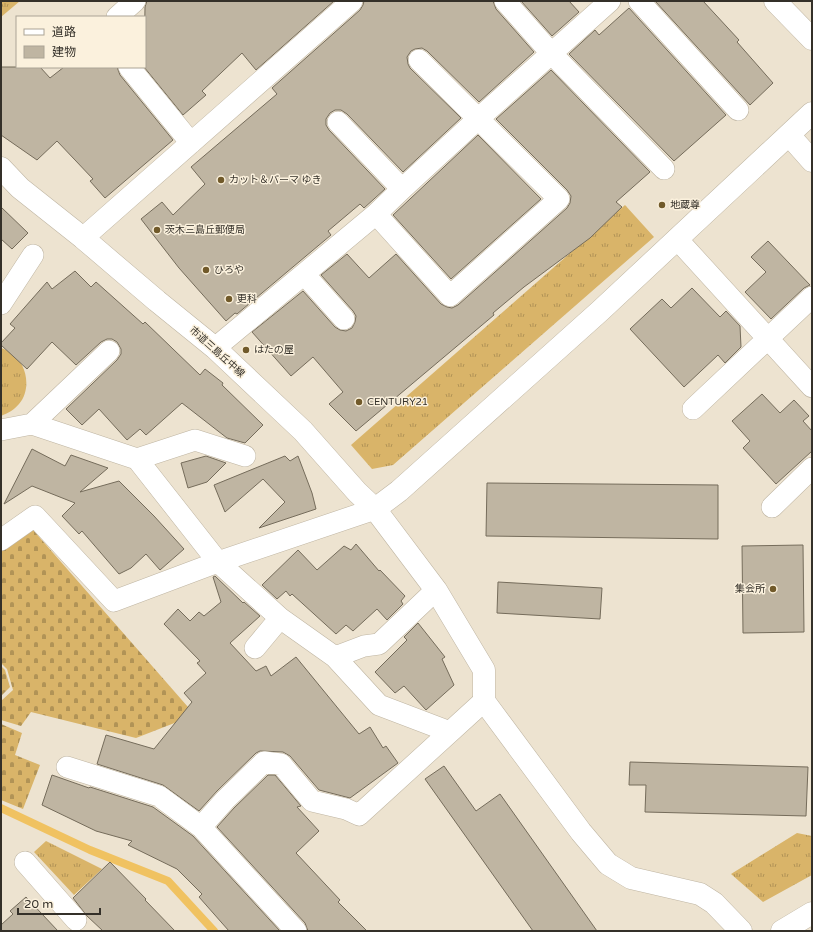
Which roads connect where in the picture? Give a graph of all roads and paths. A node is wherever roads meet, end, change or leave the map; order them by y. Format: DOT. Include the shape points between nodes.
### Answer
graph roads {
  1 [pos="135,1"];
  2 [pos="352,1"];
  3 [pos="505,1"];
  4 [pos="610,1"];
  5 [pos="639,1"];
  6 [pos="775,1"];
  7 [pos="118,16"];
  8 [pos="812,39"];
  9 [pos="551,53"];
  10 [pos="419,60"];
  11 [pos="130,68"];
  12 [pos="738,110"];
  13 [pos="812,113"];
  14 [pos="479,118"];
  15 [pos="338,122"];
  16 [pos="789,135"];
  17 [pos="191,143"];
  18 [pos="812,161"];
  19 [pos="1,168"];
  20 [pos="664,169"];
  21 [pos="402,189"];
  22 [pos="376,214"];
  23 [pos="83,238"];
  24 [pos="677,239"];
  25 [pos="33,255"];
  26 [pos="304,274"];
  27 [pos="812,297"];
  28 [pos="1,304"];
  29 [pos="344,320"];
  30 [pos="767,339"];
  31 [pos="215,348"];
  32 [pos="109,351"];
  33 [pos="812,387"];
  34 [pos="693,410"];
  35 [pos="32,424"];
  36 [pos="1,430"];
  37 [pos="245,456"];
  38 [pos="137,458"];
  39 [pos="812,468"];
  40 [pos="772,507"];
  41 [pos="375,510"];
  42 [pos="1,540"];
  43 [pos="218,562"];
  44 [pos="436,590"];
  45 [pos="280,618"];
  46 [pos="256,648"];
  47 [pos="335,657"];
  48 [pos="484,701"];
  49 [pos="450,732"];
  50 [pos="67,767"];
  51 [pos="201,828"];
  52 [pos="25,862"];
  53 [pos="812,913"];
  54 [pos="76,927"];
  55 [pos="296,931"];
  56 [pos="741,931"];
  57 [pos="782,931"];
  1 -- 7 [label="street"];
  2 -- 17 [label="street"];
  3 -- 9 [label="street"];
  4 -- 9 [label="street"];
  5 -- 12 [label="street"];
  6 -- 8 [label="street"];
  9 -- 14 [label="street"];
  9 -- 20 [label="street"];
  10 -- 14 [label="street"];
  11 -- 17 [label="street"];
  13 -- 16 [label="street"];
  14 -- 21 [label="street"];
  14 -- 22 [label="street" via="559,199 450,296"];
  15 -- 21 [label="street"];
  16 -- 18 [label="street"];
  16 -- 24 [label="street"];
  17 -- 23 [label="street"];
  19 -- 23 [label="street, 市道三島丘中線" via="20,188"];
  21 -- 22 [label="street"];
  22 -- 26 [label="street"];
  23 -- 31 [label="street, 市道三島丘中線"];
  24 -- 30 [label="street"];
  24 -- 41 [label="street"];
  25 -- 28 [label="street"];
  26 -- 29 [label="street"];
  26 -- 31 [label="street"];
  27 -- 30 [label="street"];
  30 -- 33 [label="street"];
  30 -- 34 [label="street"];
  31 -- 41 [label="street, 市道三島丘中線" via="303,431"];
  32 -- 35 [label="street"];
  35 -- 36 [label="street"];
  35 -- 38 [label="street"];
  37 -- 38 [label="street" via="195,440"];
  38 -- 43 [label="street"];
  39 -- 40 [label="street"];
  41 -- 43 [label="street"];
  41 -- 44 [label="street, 市道三島丘中線"];
  42 -- 43 [label="street" via="35,516 114,601"];
  43 -- 45 [label="street"];
  44 -- 47 [label="street" via="379,644 364,646"];
  44 -- 48 [label="street, 市道三島丘中線" via="484,670"];
  45 -- 46 [label="street"];
  45 -- 47 [label="street"];
  47 -- 49 [label="street" via="378,705"];
  48 -- 49 [label="street"];
  48 -- 56 [label="street" via="581,832 608,864 631,878 700,894 714,903"];
  49 -- 51 [label="street" via="359,815 346,809 312,801 281,764 264,762"];
  50 -- 51 [label="street" via="160,796"];
  51 -- 55 [label="street"];
  52 -- 54 [label="street"];
  53 -- 57 [label="street"];
}
